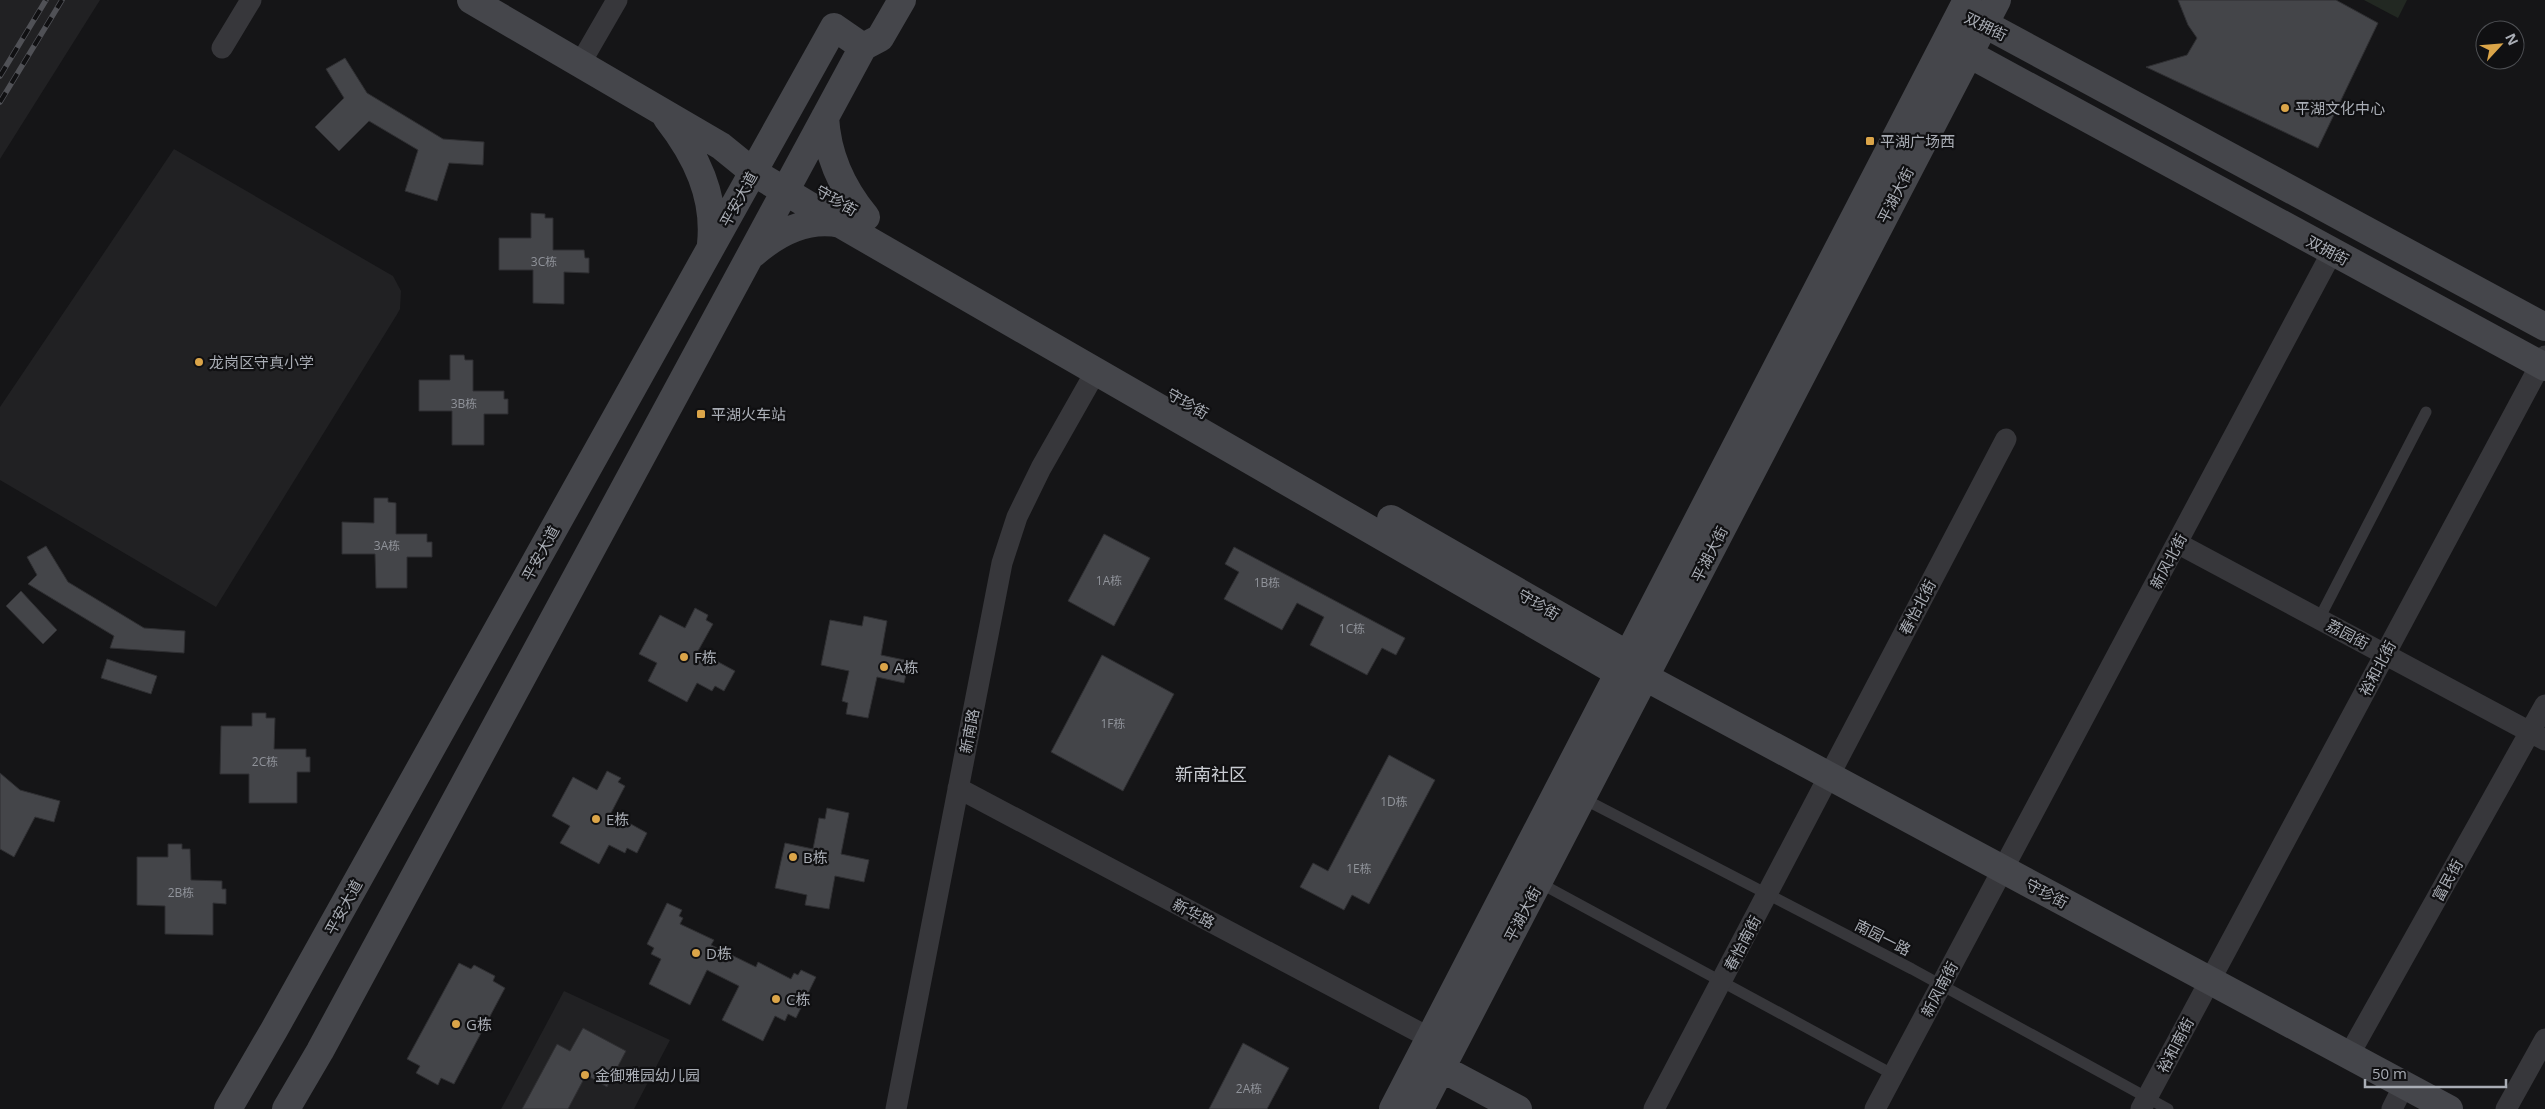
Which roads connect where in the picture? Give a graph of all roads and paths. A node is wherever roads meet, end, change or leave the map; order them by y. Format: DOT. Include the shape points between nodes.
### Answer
graph roads {
  1 [pos="251,0"];
  2 [pos="471,0"];
  3 [pos="617,0"];
  4 [pos="902,0"];
  5 [pos="1997,0"];
  6 [pos="1964,6"];
  7 [pos="1985,24"];
  8 [pos="863,47"];
  9 [pos="222,48"];
  10 [pos="1969,54"];
  11 [pos="580,64"];
  12 [pos="662,111"];
  13 [pos="825,117"];
  14 [pos="757,164"];
  15 [pos="790,183"];
  16 [pos="854,221"];
  17 [pos="711,246"];
  18 [pos="2332,252"];
  19 [pos="750,257"];
  20 [pos="2545,327"];
  21 [pos="2544,363"];
  22 [pos="1096,371"];
  23 [pos="2426,412"];
  24 [pos="2006,439"];
  25 [pos="2177,543"];
  26 [pos="2319,619"];
  27 [pos="2385,654"];
  28 [pos="1630,668"];
  29 [pos="2545,705"];
  30 [pos="2537,736"];
  31 [pos="1829,776"];
  32 [pos="958,788"];
  33 [pos="1582,798"];
  34 [pos="2003,870"];
  35 [pos="1538,882"];
  36 [pos="1767,894"];
  37 [pos="2210,981"];
  38 [pos="1721,982"];
  39 [pos="1942,985"];
  40 [pos="1430,1038"];
  41 [pos="2545,1039"];
  42 [pos="2349,1055"];
  43 [pos="1441,1068"];
  44 [pos="1894,1074"];
  45 [pos="2404,1085"];
  46 [pos="2144,1103"];
  47 [pos="228,1109"];
  48 [pos="286,1109"];
  49 [pos="896,1109"];
  50 [pos="1393,1109"];
  51 [pos="1420,1109"];
  52 [pos="1518,1109"];
  53 [pos="1654,1109"];
  54 [pos="1875,1109"];
  55 [pos="2168,1109"];
  56 [pos="2392,1109"];
  57 [pos="2449,1109"];
  58 [pos="2506,1109"];
  1 -- 9 [label="street"];
  2 -- 11 [label="street, 守珍街"];
  3 -- 11 [label="street"];
  4 -- 8 [label="street" via="880,38"];
  5 -- 7 [label="street, 平湖大街"];
  6 -- 7 [label="street, 双拥街"];
  6 -- 10 [label="street, 双拥街"];
  6 -- 28 [label="street, 平湖大街"];
  7 -- 10 [label="street, 平湖大街"];
  7 -- 20 [label="street, 双拥街"];
  8 -- 13 [label="street"];
  8 -- 14 [label="street, 平安大道" via="834,27"];
  10 -- 18 [label="street, 双拥街"];
  10 -- 28 [label="street, 平湖大街"];
  11 -- 12 [label="street, 守珍街"];
  12 -- 14 [label="street, 守珍街"];
  12 -- 17 [label="street" via="683,139 700,171 714,222"];
  13 -- 15 [label="street"];
  13 -- 16 [label="street" via="826,136 853,202"];
  14 -- 15 [label="street, 守珍街"];
  14 -- 17 [label="street, 平安大道"];
  15 -- 16 [label="street, 守珍街"];
  15 -- 19 [label="street"];
  16 -- 19 [label="street" via="827,221 798,227 771,240"];
  16 -- 22 [label="street, 守珍街"];
  16 -- 28 [label="street, 守珍街"];
  17 -- 47 [label="street, 平安大道"];
  18 -- 21 [label="street, 双拥街"];
  18 -- 25 [label="street, 新风北街"];
  19 -- 48 [label="street"];
  21 -- 27 [label="street, 裕和北街"];
  22 -- 28 [label="street, 守珍街"];
  22 -- 32 [label="street, 新南路" via="1017,517 1002,563"];
  23 -- 26 [label="lane"];
  24 -- 31 [label="street, 春怡北街"];
  25 -- 26 [label="street, 荔园街"];
  25 -- 34 [label="street, 新风北街"];
  26 -- 27 [label="street, 荔园街"];
  27 -- 30 [label="street, 荔园街"];
  27 -- 37 [label="street, 裕和北街"];
  28 -- 31 [label="street, 守珍街"];
  28 -- 33 [label="street, 平湖大街"];
  28 -- 40 [label="street, 平湖大街"];
  29 -- 30 [label="street, 富民街"];
  30 -- 42 [label="street, 富民街"];
  31 -- 34 [label="street, 守珍街"];
  31 -- 36 [label="street, 春怡南街"];
  32 -- 40 [label="street, 新华路"];
  32 -- 49 [label="street, 新南路"];
  33 -- 35 [label="street, 平湖大街"];
  33 -- 36 [label="lane, 南园一路"];
  34 -- 37 [label="street, 守珍街"];
  34 -- 39 [label="street, 新风南街"];
  35 -- 38 [label="lane"];
  35 -- 43 [label="street, 平湖大街"];
  36 -- 38 [label="street, 春怡南街"];
  36 -- 39 [label="lane, 南园一路"];
  37 -- 42 [label="street, 守珍街"];
  37 -- 46 [label="street, 裕和南街"];
  38 -- 44 [label="lane"];
  38 -- 53 [label="street, 春怡南街"];
  39 -- 44 [label="street, 新风南街"];
  39 -- 46 [label="lane, 南园一路"];
  40 -- 50 [label="street, 平湖大街"];
  41 -- 58 [label="street"];
  42 -- 45 [label="street, 守珍街"];
  43 -- 51 [label="street, 平湖大街"];
  43 -- 52 [label="street"];
  44 -- 54 [label="street, 新风南街"];
  45 -- 56 [label="street"];
  45 -- 57 [label="street, 守珍街"];
  46 -- 55 [label="lane, 南园一路"];
}
